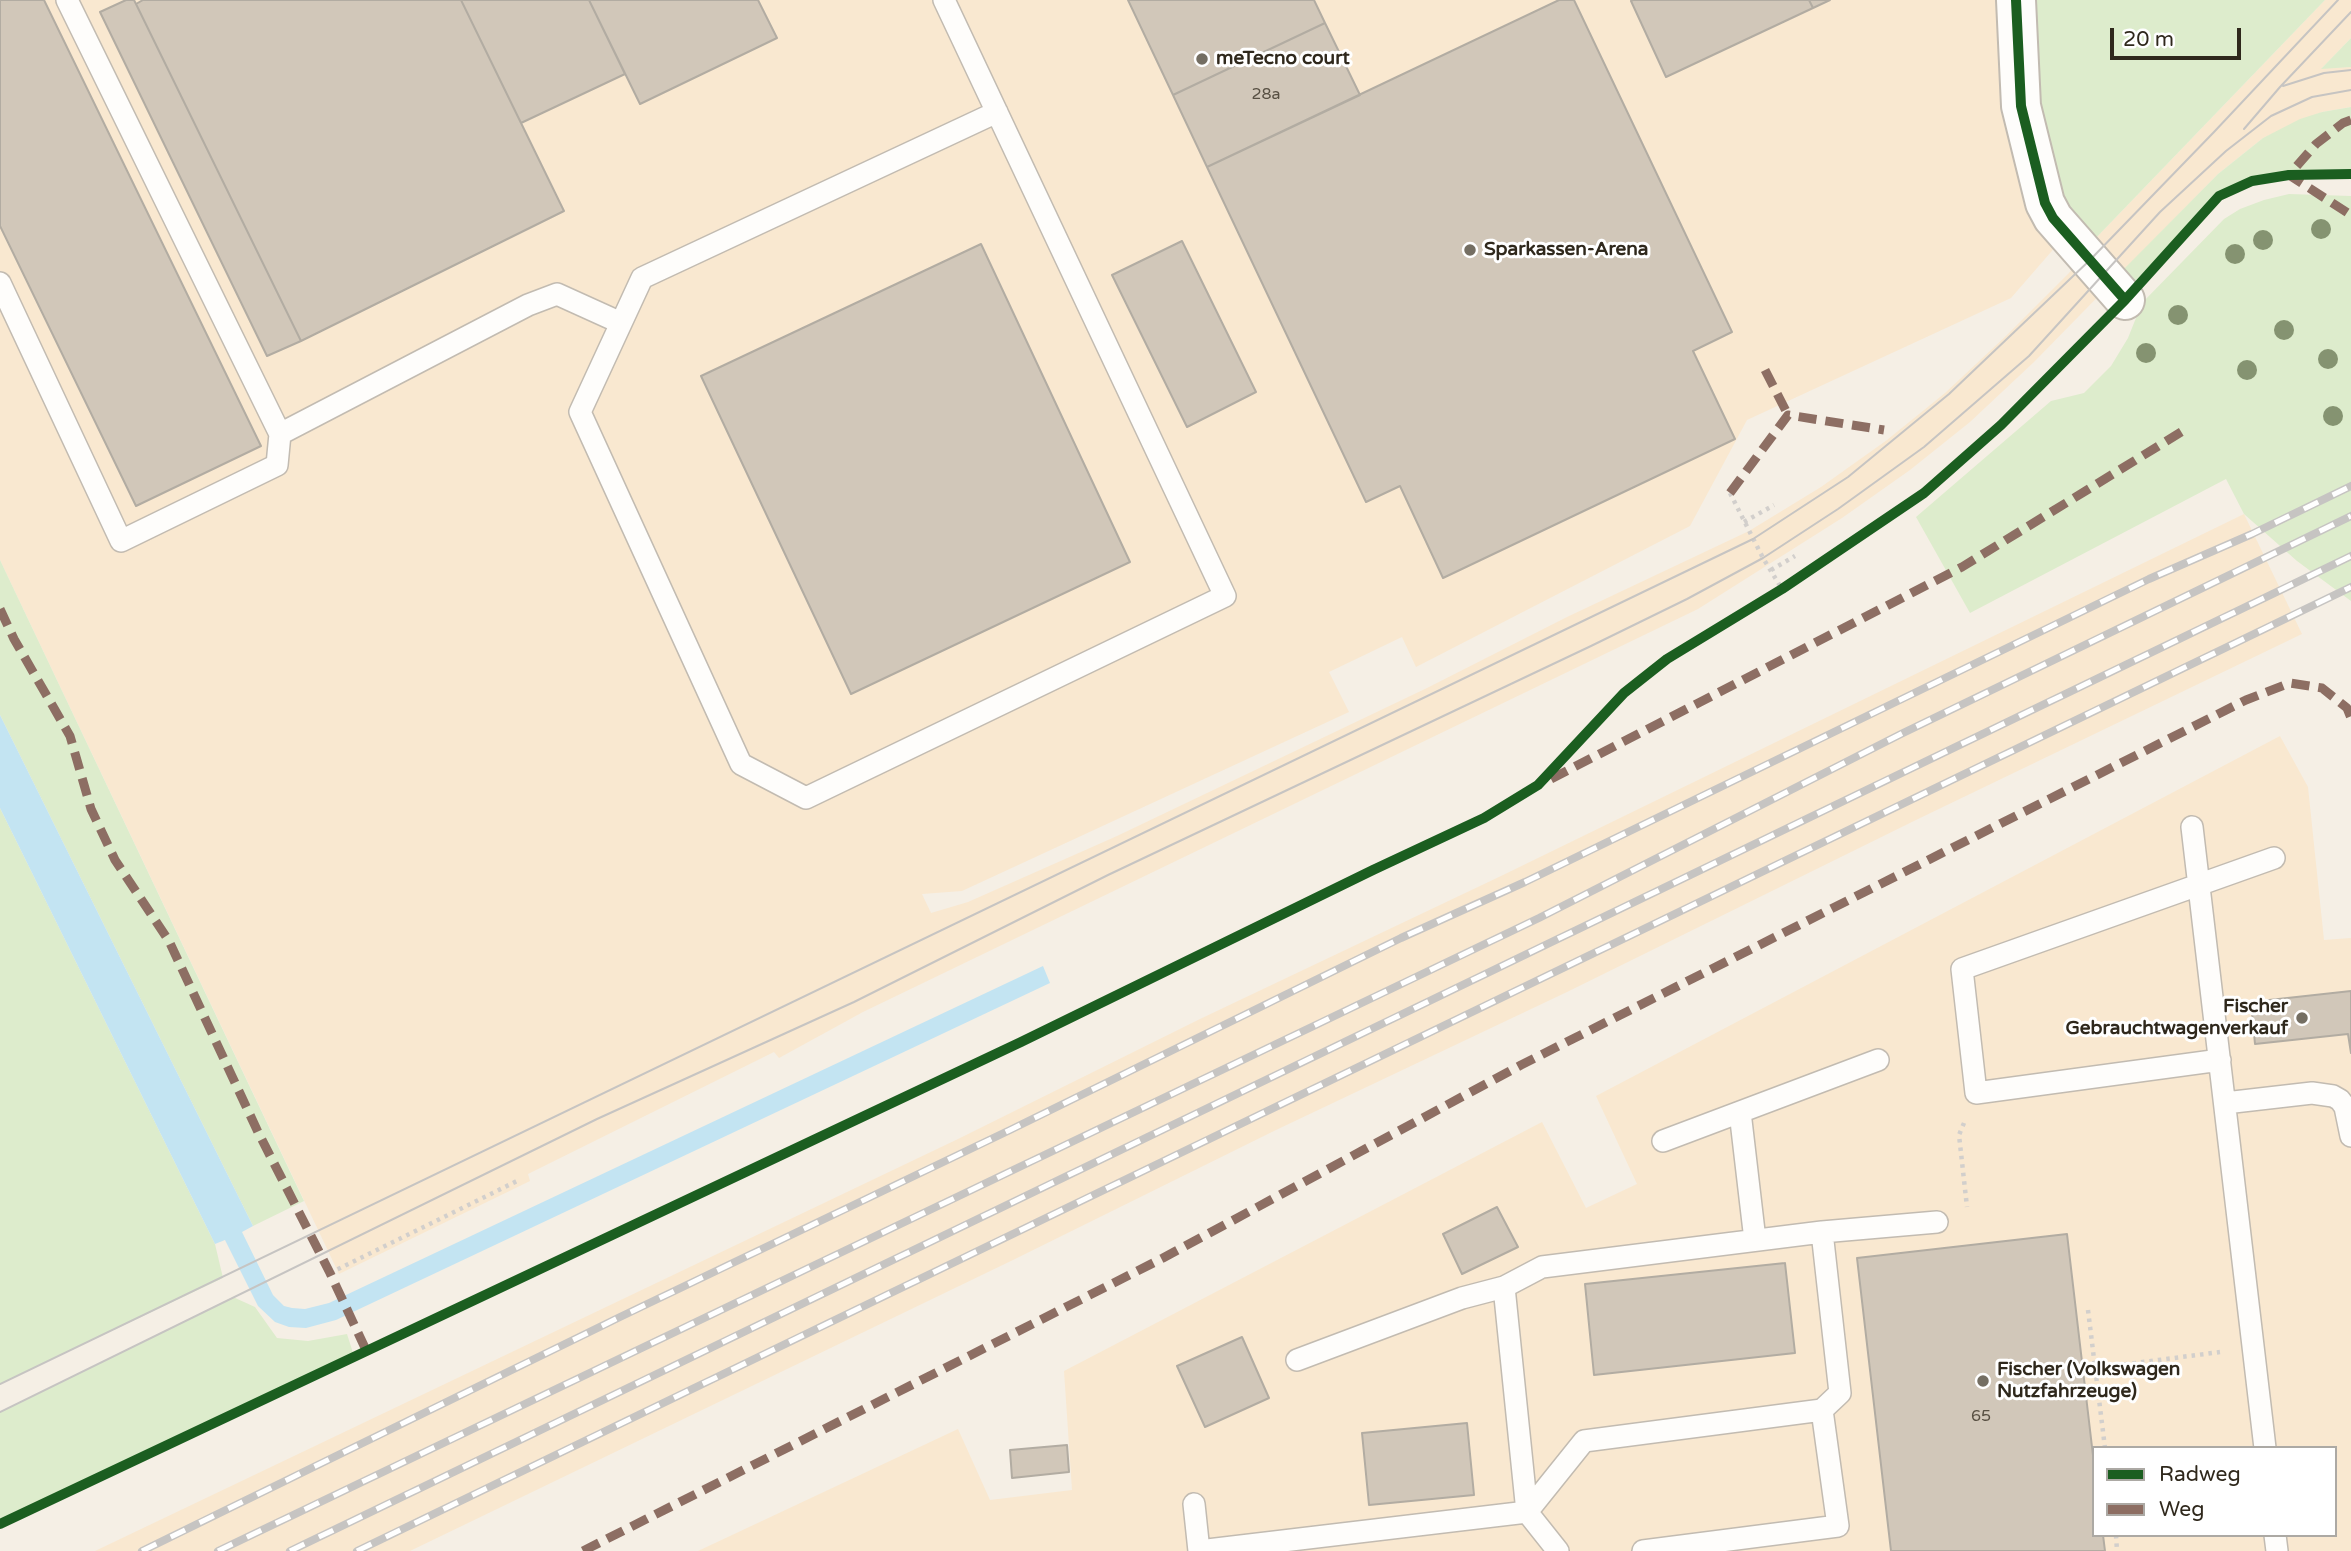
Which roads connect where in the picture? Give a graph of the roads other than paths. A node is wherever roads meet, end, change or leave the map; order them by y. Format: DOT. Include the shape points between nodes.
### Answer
graph roads {
  1 [pos="66,0"];
  2 [pos="944,0"];
  3 [pos="2015,0"];
  4 [pos="997,112"];
  5 [pos="0,283"];
  6 [pos="2126,300"];
  7 [pos="621,323"];
  8 [pos="280,434"];
  9 [pos="2192,827"];
  10 [pos="2274,858"];
  11 [pos="2198,884"];
  12 [pos="1878,1060"];
  13 [pos="2220,1060"];
  14 [pos="2225,1103"];
  15 [pos="1740,1112"];
  16 [pos="2351,1136"];
  17 [pos="1663,1141"];
  18 [pos="1937,1222"];
  19 [pos="1822,1232"];
  20 [pos="1755,1240"];
  21 [pos="1504,1287"];
  22 [pos="1297,1360"];
  23 [pos="1822,1410"];
  24 [pos="2265,1446"];
  25 [pos="1194,1504"];
  26 [pos="1527,1511"];
  27 [pos="1199,1551"];
  28 [pos="1558,1551"];
  29 [pos="1643,1551"];
  1 -- 8 [label="lane"];
  2 -- 4 [label="lane"];
  3 -- 6 [label="street" via="2021,106 2045,203"];
  4 -- 7 [label="lane" via="642,278"];
  4 -- 7 [label="lane" via="1226,596 806,798 741,764 580,412"];
  5 -- 8 [label="lane" via="121,541 276,465"];
  7 -- 8 [label="lane" via="557,293"];
  9 -- 11 [label="lane"];
  10 -- 11 [label="lane"];
  11 -- 13 [label="lane"];
  11 -- 13 [label="lane" via="1962,969 1976,1093"];
  12 -- 15 [label="lane"];
  13 -- 14 [label="lane"];
  14 -- 16 [label="lane" via="2312,1093 2333,1096 2345,1107"];
  14 -- 24 [label="lane"];
  15 -- 17 [label="lane"];
  15 -- 20 [label="lane"];
  18 -- 19 [label="lane"];
  19 -- 20 [label="lane"];
  19 -- 23 [label="lane" via="1840,1393"];
  20 -- 21 [label="lane" via="1542,1267"];
  21 -- 22 [label="lane" via="1462,1298"];
  21 -- 26 [label="lane"];
  23 -- 26 [label="lane" via="1584,1441"];
  23 -- 29 [label="lane" via="1838,1526"];
  25 -- 27 [label="lane"];
  26 -- 27 [label="lane"];
  26 -- 28 [label="lane"];
}
